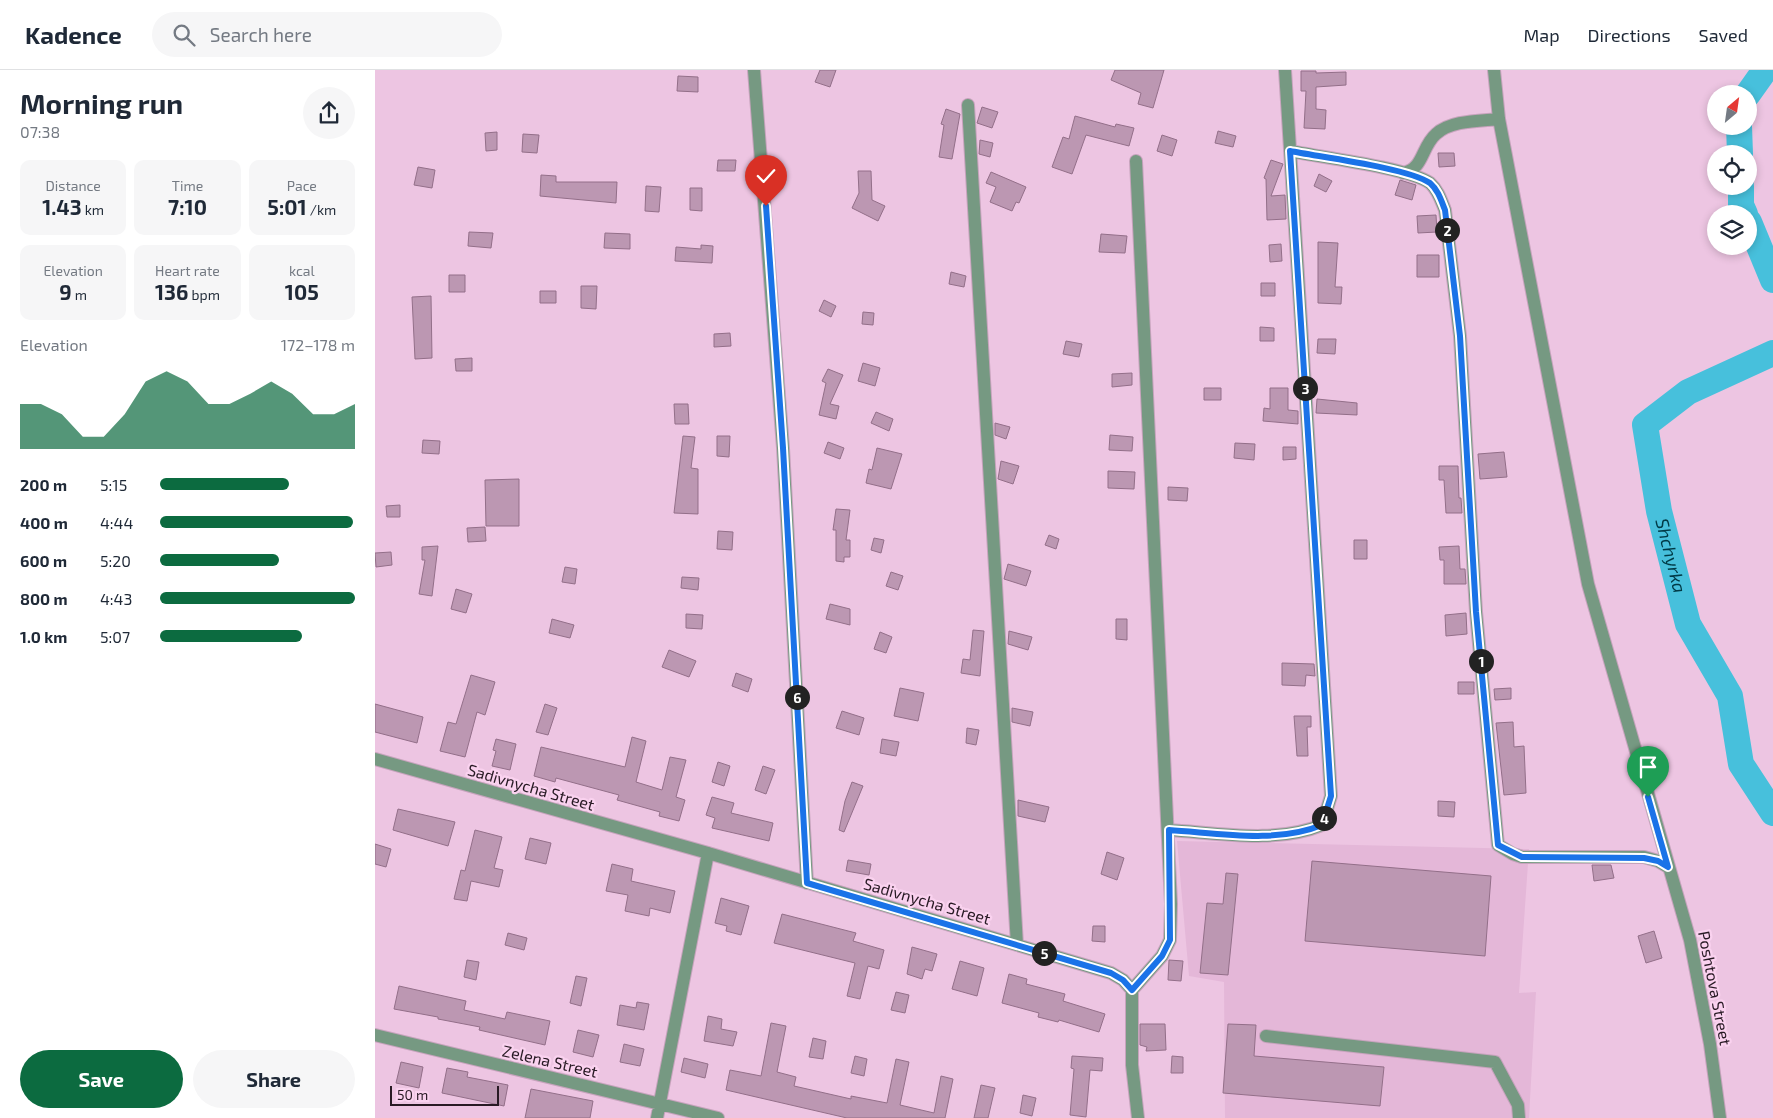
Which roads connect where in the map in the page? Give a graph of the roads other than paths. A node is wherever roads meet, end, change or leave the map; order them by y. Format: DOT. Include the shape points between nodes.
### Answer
graph roads {
  1 [pos="754,70"];
  2 [pos="1285,70"];
  3 [pos="1494,70"];
  4 [pos="968,105"];
  5 [pos="1499,119"];
  6 [pos="1290,151"];
  7 [pos="1136,161"];
  8 [pos="1403,173"];
  9 [pos="375,759"];
  10 [pos="1169,830"];
  11 [pos="708,853"];
  12 [pos="1668,867"];
  13 [pos="807,883"];
  14 [pos="1017,945"];
  15 [pos="1132,990"];
  16 [pos="375,1036"];
  17 [pos="1266,1036"];
  18 [pos="660,1104"];
  19 [pos="657,1118"];
  20 [pos="717,1118"];
  21 [pos="1138,1118"];
  22 [pos="1519,1118"];
  23 [pos="1720,1118"];
  1 -- 13 [label="street" via="782,438"];
  2 -- 6 [label="street"];
  3 -- 5 [label="street, Poshtova Street"];
  4 -- 14 [label="street"];
  5 -- 8 [label="street" via="1444,128 1429,142 1418,166"];
  5 -- 12 [label="street, Poshtova Street" via="1588,584"];
  6 -- 8 [label="street"];
  6 -- 10 [label="street" via="1331,796 1322,825 1304,832 1267,835"];
  7 -- 10 [label="street"];
  8 -- 12 [label="street" via="1429,183 1438,192 1445,210 1460,336 1476,612 1498,845 1522,857 1644,858"];
  9 -- 11 [label="street, Sadivnycha Street"];
  10 -- 15 [label="street" via="1170,940 1162,956"];
  11 -- 13 [label="street, Sadivnycha Street"];
  11 -- 18 [label="street"];
  12 -- 23 [label="street, Poshtova Street" via="1690,940"];
  13 -- 14 [label="street, Sadivnycha Street"];
  14 -- 15 [label="street, Sadivnycha Street" via="1111,973"];
  15 -- 21 [label="street" via="1133,1065"];
  16 -- 18 [label="street, Zelena Street"];
  17 -- 22 [label="street" via="1495,1062 1518,1105"];
  18 -- 19 [label="street"];
  18 -- 20 [label="street, Zelena Street"];
}
